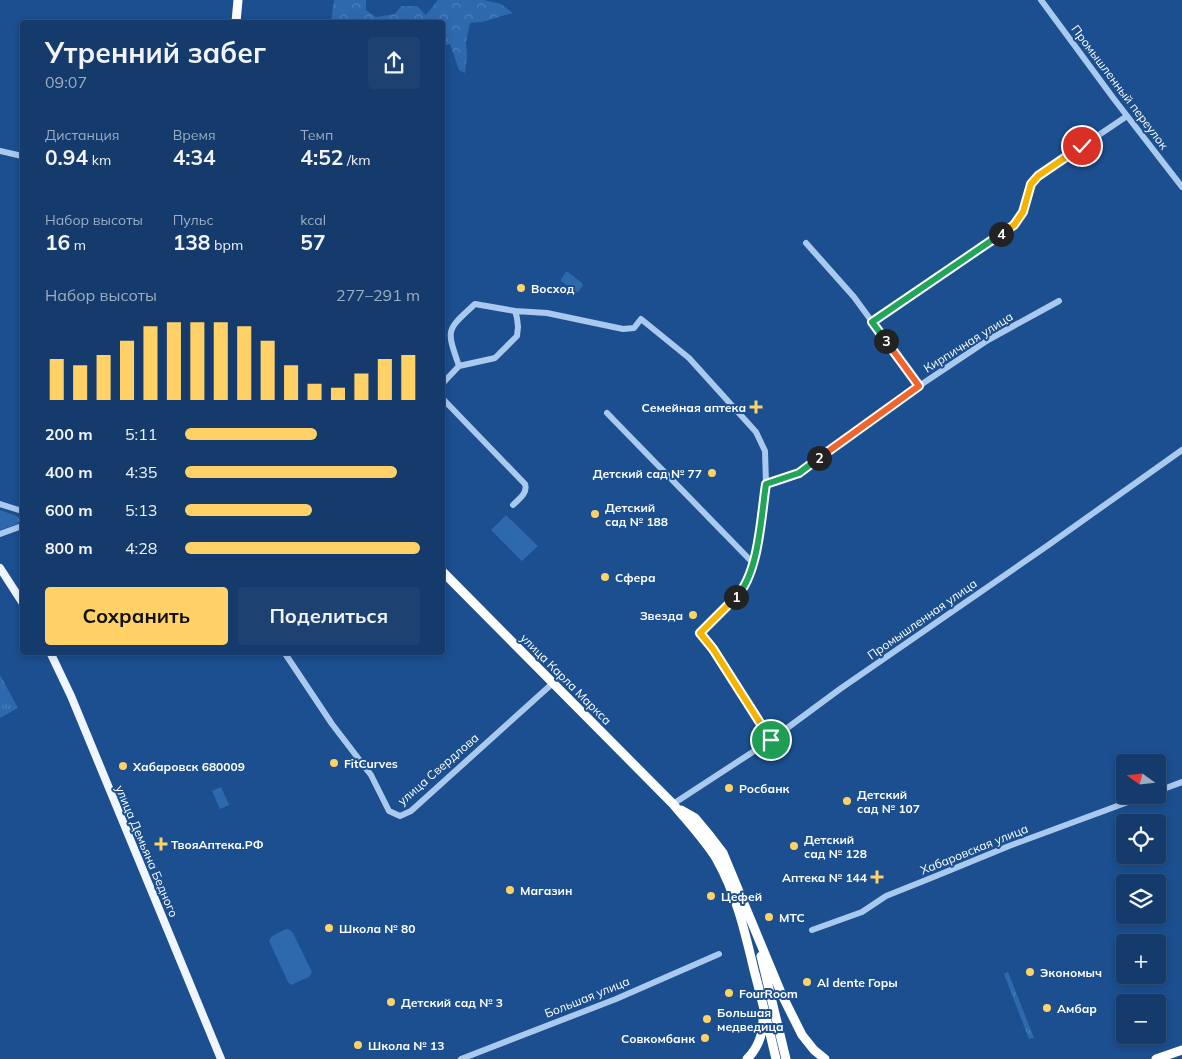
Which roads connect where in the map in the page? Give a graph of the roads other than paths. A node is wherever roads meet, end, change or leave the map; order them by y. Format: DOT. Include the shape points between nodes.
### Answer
graph roads {
  1 [pos="238,0"];
  2 [pos="1041,0"];
  3 [pos="236,20"];
  4 [pos="1127,116"];
  5 [pos="0,151"];
  6 [pos="20,156"];
  7 [pos="1182,187"];
  8 [pos="806,243"];
  9 [pos="1059,301"];
  10 [pos="515,311"];
  11 [pos="872,322"];
  12 [pos="459,366"];
  13 [pos="445,381"];
  14 [pos="919,386"];
  15 [pos="445,401"];
  16 [pos="607,413"];
  17 [pos="1182,450"];
  18 [pos="766,484"];
  19 [pos="0,504"];
  20 [pos="513,505"];
  21 [pos="20,510"];
  22 [pos="20,527"];
  23 [pos="0,534"];
  24 [pos="753,563"];
  25 [pos="0,568"];
  26 [pos="445,573"];
  27 [pos="20,599"];
  28 [pos="51,655"];
  29 [pos="286,655"];
  30 [pos="553,683"];
  31 [pos="771,740"];
  32 [pos="1182,782"];
  33 [pos="1166,788"];
  34 [pos="673,804"];
  35 [pos="1123,804"];
  36 [pos="754,929"];
  37 [pos="812,930"];
  38 [pos="719,954"];
  39 [pos="763,1004"];
  40 [pos="1182,1050"];
  41 [pos="221,1059"];
  42 [pos="461,1059"];
  43 [pos="746,1059"];
  44 [pos="776,1059"];
  45 [pos="786,1059"];
  46 [pos="824,1059"];
  47 [pos="1156,1059"];
  1 -- 3 [label="highway"];
  2 -- 4 [label="street, Промышленный переулок"];
  4 -- 7 [label="street, Промышленный переулок"];
  4 -- 11 [label="street" via="1038,176 1031,184 1023,212 1014,225"];
  5 -- 6 [label="street"];
  8 -- 11 [label="street"];
  9 -- 14 [label="street, Кирпичная улица" via="988,340"];
  10 -- 12 [label="street" via="517,336 495,358"];
  10 -- 12 [label="street" via="474,304 452,325 450,341"];
  10 -- 18 [label="street" via="547,313 623,329 634,328 641,319 689,358 756,432 765,451"];
  11 -- 14 [label="street"];
  12 -- 13 [label="street"];
  14 -- 18 [label="street, Кирпичная улица" via="799,473"];
  15 -- 20 [label="street" via="525,484 526,492"];
  16 -- 24 [label="street"];
  17 -- 31 [label="street, Промышленная улица"];
  18 -- 24 [label="street"];
  19 -- 21 [label="street"];
  22 -- 23 [label="street"];
  24 -- 31 [label="street" via="740,593 700,633"];
  25 -- 27 [label="main road"];
  26 -- 30 [label="highway, улица Карла Маркса"];
  28 -- 41 [label="main road, улица Демьяна Бедного"];
  29 -- 30 [label="street, улица Свердлова" via="371,775 389,811 400,816 411,811"];
  30 -- 34 [label="highway, улица Карла Маркса"];
  31 -- 34 [label="street, Промышленная улица"];
  32 -- 33 [label="street"];
  34 -- 36 [label="highway, улица Карла Маркса" via="694,818 723,853"];
  34 -- 39 [label="highway, улица Карла Маркса" via="715,858 727,880 736,901"];
  35 -- 37 [label="street, Хабаровская улица" via="886,896 862,912"];
  36 -- 45 [label="highway"];
  36 -- 46 [label="highway" via="802,1035"];
  38 -- 42 [label="street, Большая улица" via="616,999"];
  39 -- 43 [label="highway" via="761,1036"];
  39 -- 44 [label="highway, улица Карла Маркса"];
  40 -- 47 [label="highway"];
}
